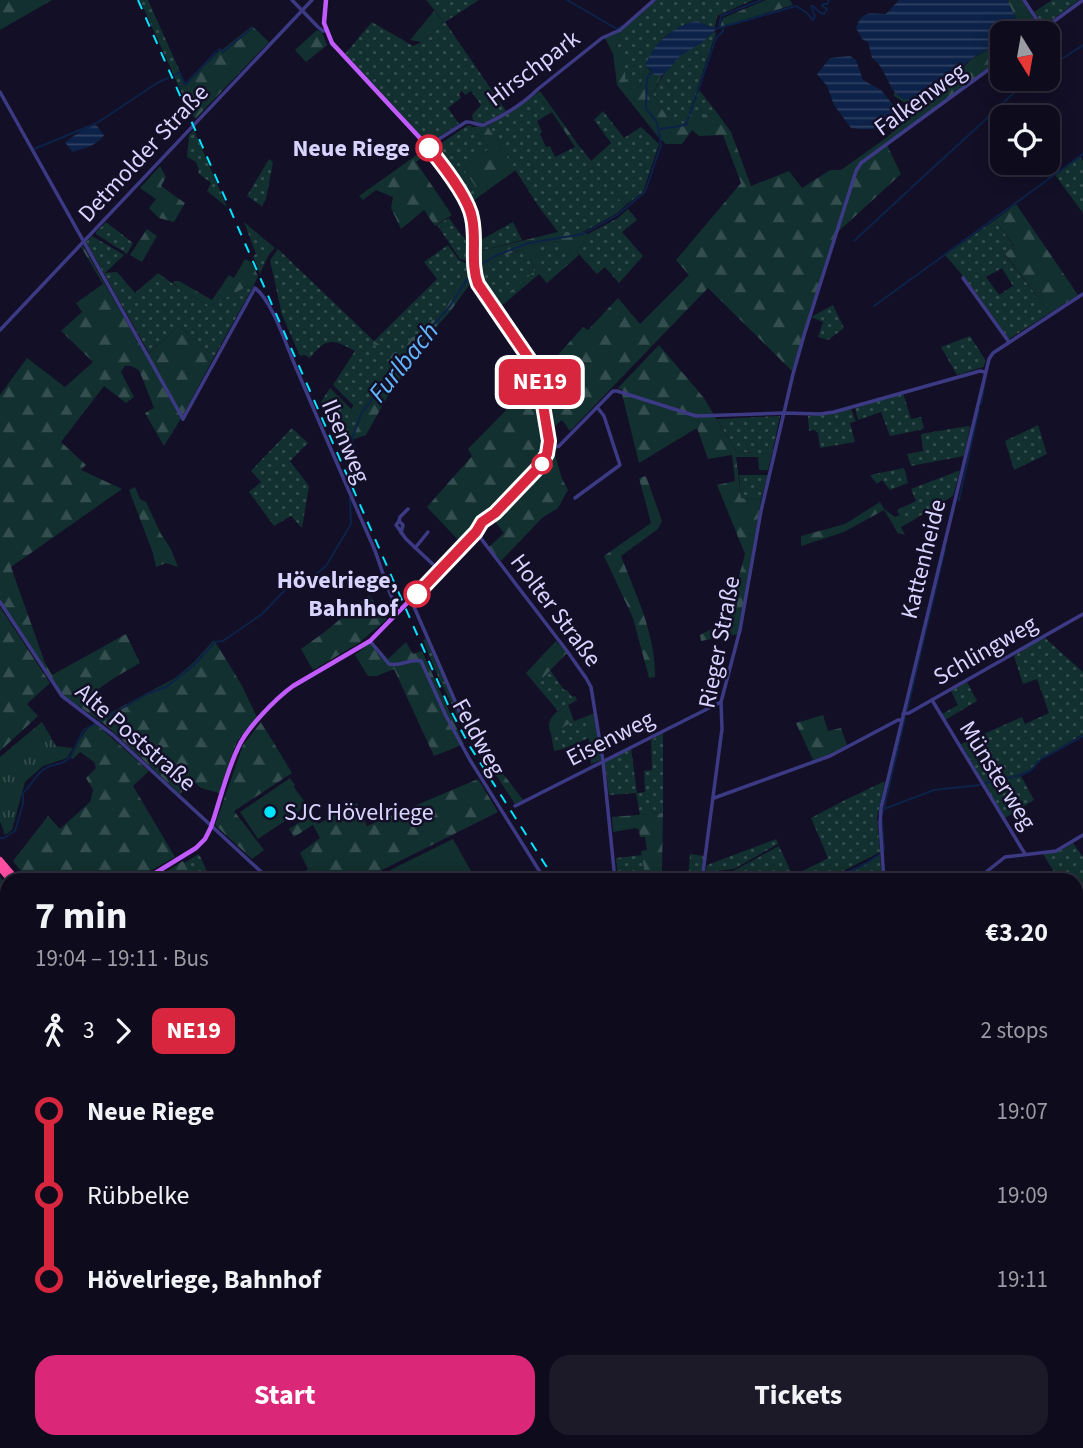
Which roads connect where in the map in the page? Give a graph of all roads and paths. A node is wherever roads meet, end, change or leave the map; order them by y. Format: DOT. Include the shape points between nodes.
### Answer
graph roads {
  1 [pos="292,0"];
  2 [pos="312,0"];
  3 [pos="326,0"];
  4 [pos="654,0"];
  5 [pos="1024,0"];
  6 [pos="1083,0"];
  7 [pos="302,11"];
  8 [pos="1038,21"];
  9 [pos="1054,21"];
  10 [pos="326,30"];
  11 [pos="990,69"];
  12 [pos="0,92"];
  13 [pos="428,146"];
  14 [pos="858,167"];
  15 [pos="83,242"];
  16 [pos="963,278"];
  17 [pos="1083,294"];
  18 [pos="0,330"];
  19 [pos="1009,342"];
  20 [pos="985,372"];
  21 [pos="597,407"];
  22 [pos="784,413"];
  23 [pos="549,449"];
  24 [pos="575,498"];
  25 [pos="408,509"];
  26 [pos="477,531"];
  27 [pos="428,532"];
  28 [pos="415,548"];
  29 [pos="439,570"];
  30 [pos="411,600"];
  31 [pos="0,602"];
  32 [pos="399,611"];
  33 [pos="1083,614"];
  34 [pos="370,640"];
  35 [pos="932,700"];
  36 [pos="721,702"];
  37 [pos="462,717"];
  38 [pos="903,717"];
  39 [pos="603,761"];
  40 [pos="713,798"];
  41 [pos="515,806"];
  42 [pos="211,827"];
  43 [pos="1083,835"];
  44 [pos="1025,854"];
  45 [pos="155,873"];
  46 [pos="263,873"];
  47 [pos="541,873"];
  48 [pos="614,873"];
  49 [pos="703,873"];
  50 [pos="884,873"];
  51 [pos="984,873"];
  1 -- 7 [label="street"];
  2 -- 7 [label="street, Detmolder Straße"];
  3 -- 10 [label="main road"];
  4 -- 13 [label="street, Hirschpark" via="529,98 484,125 466,122"];
  5 -- 8 [label="street"];
  6 -- 9 [label="street"];
  7 -- 10 [label="street"];
  7 -- 15 [label="street, Detmolder Straße"];
  10 -- 13 [label="main road" via="332,43"];
  11 -- 14 [label="street, Falkenweg"];
  12 -- 15 [label="street"];
  13 -- 23 [label="main road" via="471,214 474,270 481,289 538,375"];
  14 -- 22 [label="street, Rieger Straße"];
  15 -- 18 [label="street, Detmolder Straße"];
  15 -- 32 [label="street, Ilsenweg" via="183,419 255,288 261,292"];
  16 -- 19 [label="street"];
  17 -- 19 [label="street, Kattenheide"];
  19 -- 20 [label="street, Kattenheide" via="993,353"];
  20 -- 22 [label="street" via="834,412"];
  20 -- 38 [label="street, Kattenheide"];
  21 -- 22 [label="street" via="617,391 696,416"];
  21 -- 23 [label="street" via="559,446"];
  21 -- 24 [label="street" via="620,465"];
  22 -- 36 [label="street, Rieger Straße"];
  23 -- 26 [label="main road" via="538,468"];
  25 -- 28 [label="street" via="396,525"];
  26 -- 29 [label="main road"];
  26 -- 39 [label="street, Holter Straße" via="586,678"];
  27 -- 28 [label="street"];
  28 -- 29 [label="street"];
  29 -- 30 [label="main road"];
  30 -- 32 [label="main road"];
  30 -- 37 [label="street"];
  31 -- 42 [label="street, Alte Poststraße" via="62,696 113,735"];
  32 -- 34 [label="main road"];
  33 -- 35 [label="street, Schlingweg"];
  34 -- 42 [label="main road" via="293,686 246,734"];
  34 -- 47 [label="street, Feldweg" via="389,664 421,661 470,760"];
  35 -- 38 [label="street, Schlingweg"];
  35 -- 44 [label="street, Münsterweg"];
  36 -- 39 [label="street, Eisenweg"];
  36 -- 40 [label="street, Rieger Straße"];
  38 -- 40 [label="street, Schlingweg" via="830,756"];
  38 -- 50 [label="street, Kattenheide" via="880,816"];
  39 -- 41 [label="street, Eisenweg"];
  39 -- 48 [label="street, Holter Straße"];
  40 -- 49 [label="street, Rieger Straße"];
  42 -- 45 [label="main road" via="196,848"];
  42 -- 46 [label="street, Alte Poststraße"];
  43 -- 44 [label="street" via="1056,851"];
  44 -- 51 [label="street, Münsterweg" via="1001,859"];
}
